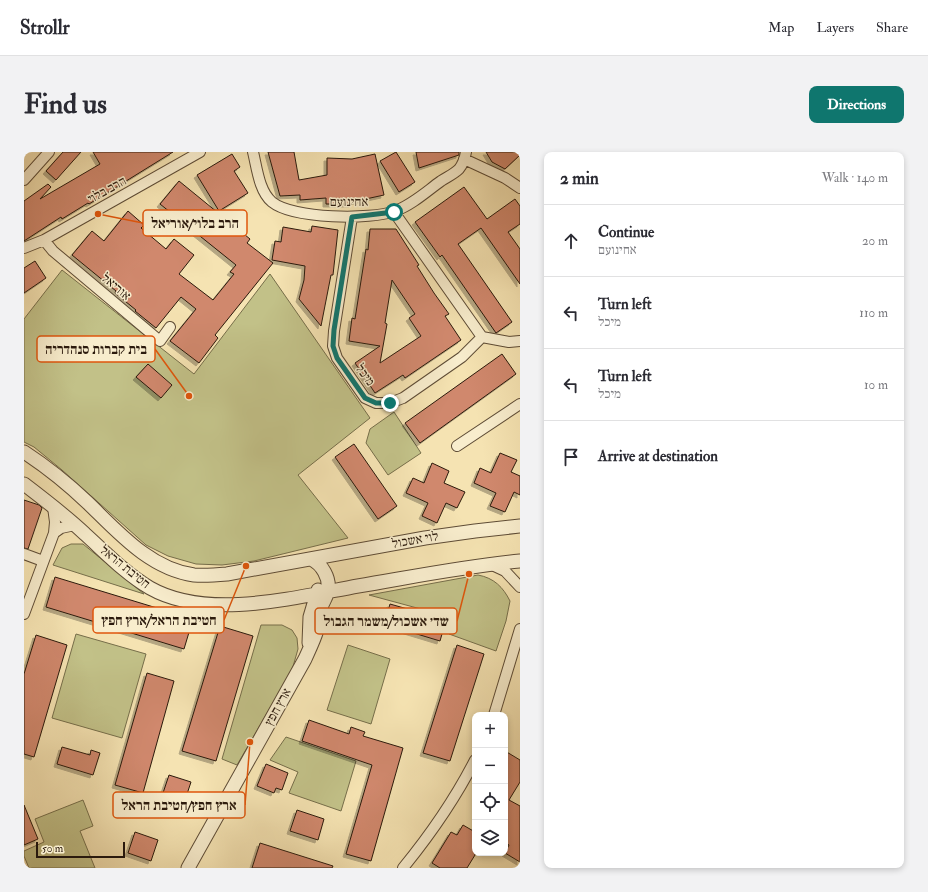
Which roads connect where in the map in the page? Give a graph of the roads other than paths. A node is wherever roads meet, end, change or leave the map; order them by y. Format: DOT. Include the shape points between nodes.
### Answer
graph roads {
  1 [pos="49,152"];
  2 [pos="200,152"];
  3 [pos="252,152"];
  4 [pos="465,156"];
  5 [pos="24,180"];
  6 [pos="520,188"];
  7 [pos="394,212"];
  8 [pos="352,217"];
  9 [pos="44,240"];
  10 [pos="24,248"];
  11 [pos="170,327"];
  12 [pos="482,338"];
  13 [pos="520,341"];
  14 [pos="520,404"];
  15 [pos="456,446"];
  16 [pos="24,452"];
  17 [pos="24,484"];
  18 [pos="53,507"];
  19 [pos="75,525"];
  20 [pos="520,526"];
  21 [pos="54,533"];
  22 [pos="24,554"];
  23 [pos="333,555"];
  24 [pos="311,559"];
  25 [pos="43,561"];
  26 [pos="520,561"];
  27 [pos="490,564"];
  28 [pos="325,573"];
  29 [pos="520,586"];
  30 [pos="322,593"];
  31 [pos="24,614"];
  32 [pos="520,629"];
  33 [pos="495,712"];
  34 [pos="472,765"];
  35 [pos="188,868"];
  36 [pos="403,868"];
  1 -- 5 [label="street"];
  2 -- 9 [label="street, הרב בלוי"];
  3 -- 8 [label="street, אחינועם" via="263,190 274,203 285,209 303,213"];
  4 -- 6 [label="street, אחינועם"];
  4 -- 7 [label="street, אחינועם" via="458,170"];
  7 -- 8 [label="street, אחינועם"];
  7 -- 12 [label="street"];
  8 -- 12 [label="street, מיכל" via="333,346 337,358 365,398 376,403 390,403 404,398 462,357"];
  9 -- 10 [label="street, הרב בלוי"];
  9 -- 11 [label="street, אוריאל" via="53,251 160,341"];
  12 -- 13 [label="street"];
  14 -- 15 [label="street"];
  16 -- 24 [label="street, חטיבת הראל" via="78,494 136,548 149,558 178,571 211,576"];
  17 -- 18 [label="street, חטיבת הראל"];
  18 -- 19 [label="street, חטיבת הראל"];
  18 -- 21 [label="street"];
  19 -- 21 [label="street" via="61,528"];
  19 -- 30 [label="street, חטיבת הראל" via="136,578 151,589 170,597 206,605 229,606"];
  20 -- 23 [label="street, לוי אשכול" via="475,530"];
  21 -- 25 [label="street"];
  22 -- 25 [label="street"];
  23 -- 24 [label="street, לוי אשכול"];
  23 -- 28 [label="street, ארץ חפץ"];
  24 -- 28 [label="street" via="320,565"];
  25 -- 31 [label="street"];
  26 -- 27 [label="street"];
  27 -- 29 [label="street" via="505,571"];
  27 -- 30 [label="street"];
  28 -- 30 [label="street, ארץ חפץ" via="328,581"];
  30 -- 35 [label="street, ארץ חפץ" via="315,637 305,660"];
  32 -- 33 [label="street"];
  34 -- 36 [label="street" via="454,797"];
}
